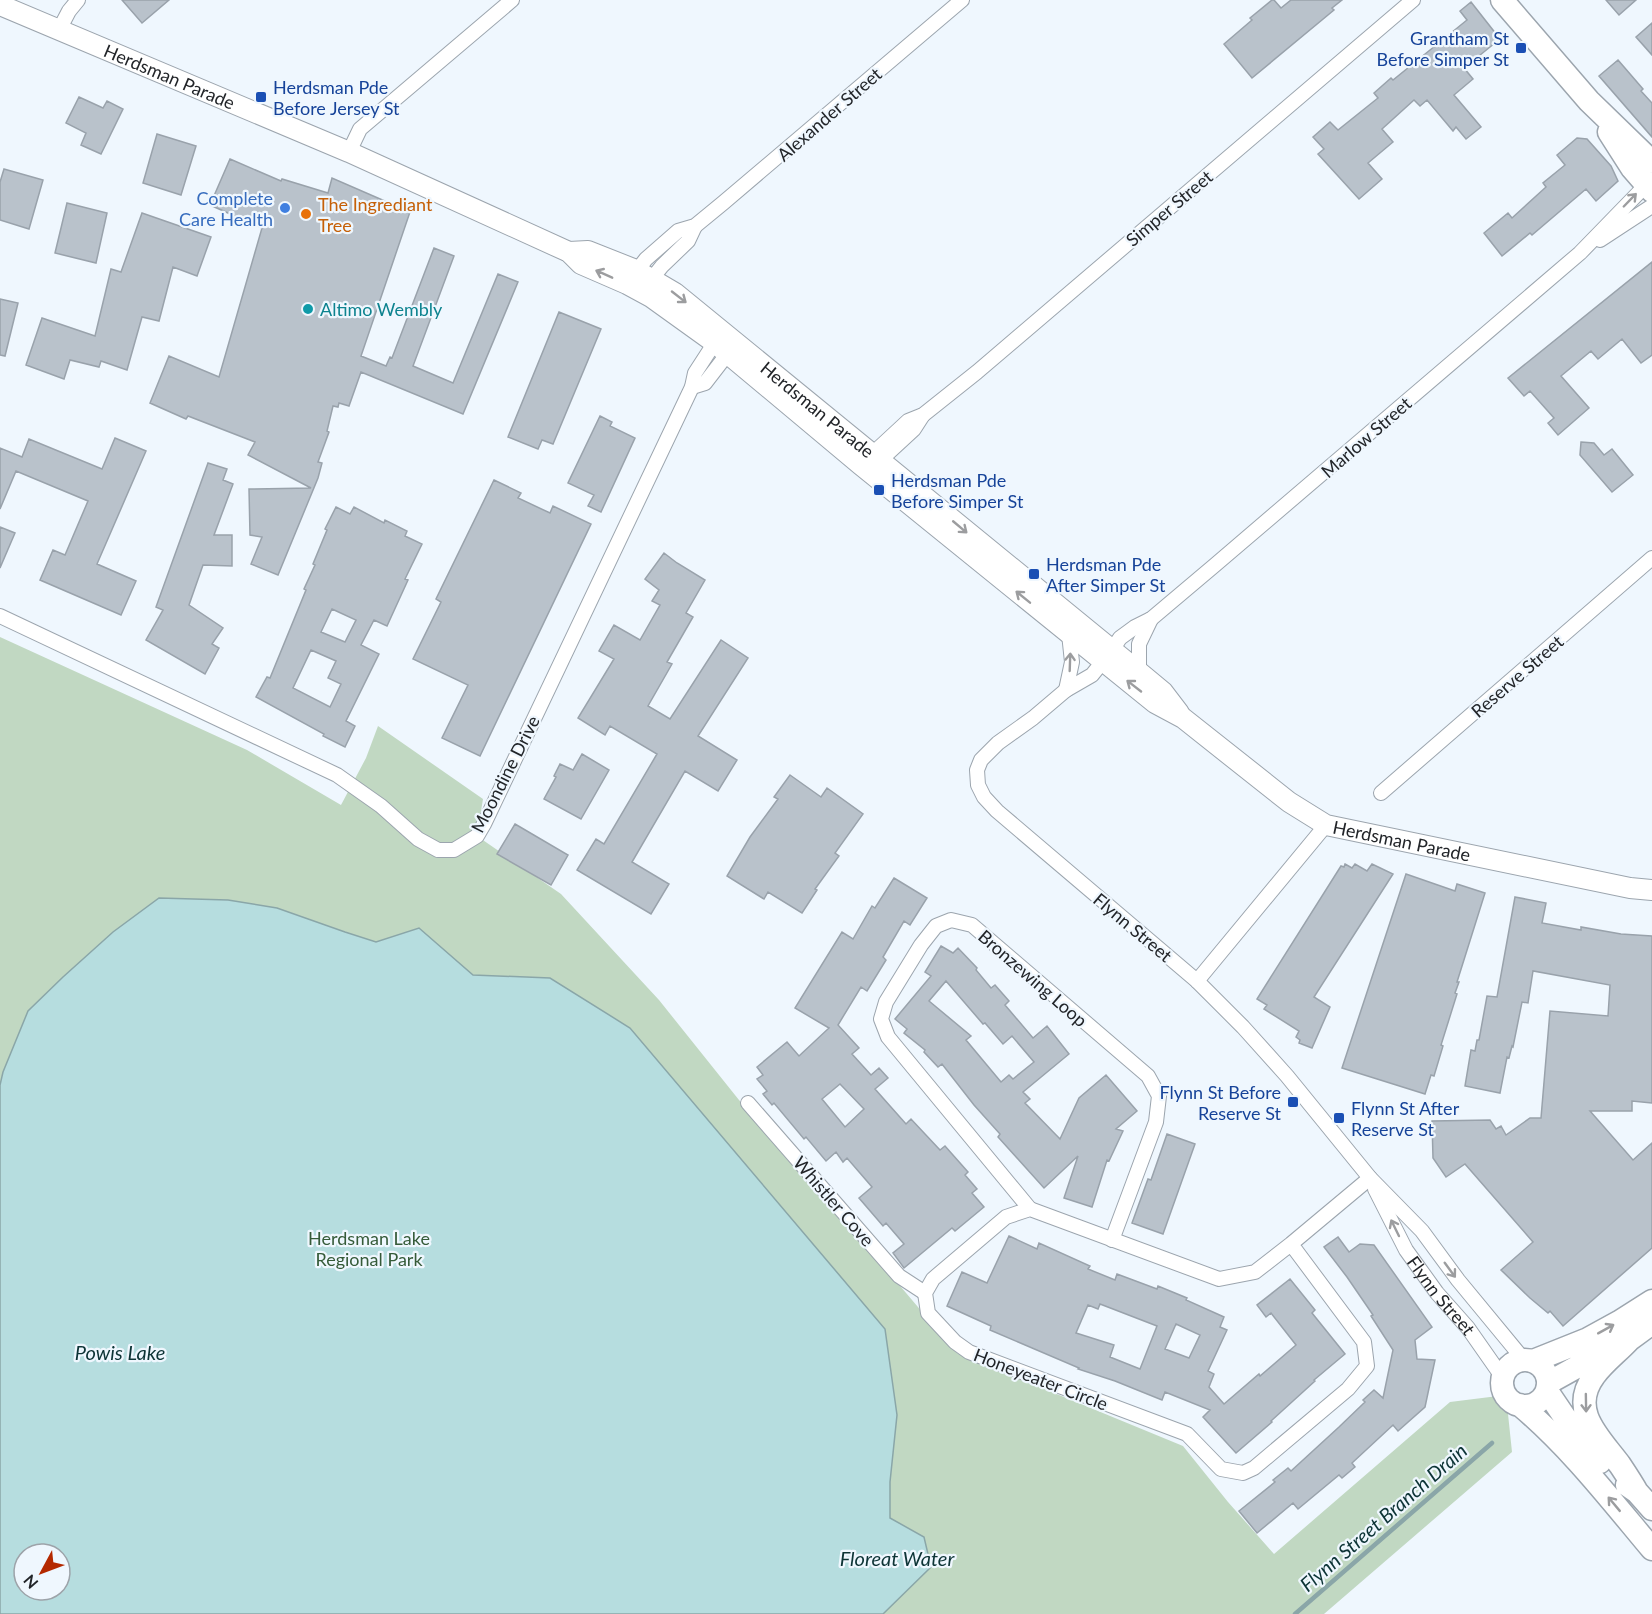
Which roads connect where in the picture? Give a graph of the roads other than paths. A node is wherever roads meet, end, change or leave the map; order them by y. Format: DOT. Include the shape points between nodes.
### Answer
graph roads {
  1 [pos="78,0"];
  2 [pos="512,0"];
  3 [pos="962,0"];
  4 [pos="1413,0"];
  5 [pos="1502,0"];
  6 [pos="0,5"];
  7 [pos="59,30"];
  8 [pos="349,152"];
  9 [pos="1650,179"];
  10 [pos="1652,206"];
  11 [pos="1580,253"];
  12 [pos="639,281"];
  13 [pos="725,343"];
  14 [pos="871,463"];
  15 [pos="1652,558"];
  16 [pos="0,616"];
  17 [pos="1151,620"];
  18 [pos="1069,634"];
  19 [pos="1108,656"];
  20 [pos="1139,672"];
  21 [pos="1066,690"];
  22 [pos="1183,718"];
  23 [pos="1381,793"];
  24 [pos="1326,825"];
  25 [pos="1652,890"];
  26 [pos="1197,981"];
  27 [pos="748,1103"];
  28 [pos="1370,1178"];
  29 [pos="1030,1209"];
  30 [pos="1112,1240"];
  31 [pos="1291,1244"];
  32 [pos="925,1293"];
  33 [pos="1652,1300"];
  34 [pos="1652,1323"];
  35 [pos="1629,1340"];
  36 [pos="1528,1360"];
  37 [pos="1503,1378"];
  38 [pos="1548,1387"];
  39 [pos="1520,1405"];
  40 [pos="1645,1501"];
  41 [pos="1652,1549"];
  1 -- 7 [label="street"];
  2 -- 8 [label="street" via="360,129"];
  3 -- 12 [label="street, Alexander Street" via="696,226 678,231 660,246"];
  4 -- 14 [label="street, Simper Street" via="977,372 923,415 908,421"];
  5 -- 9 [label="main road"];
  6 -- 7 [label="main road, Herdsman Parade"];
  7 -- 8 [label="main road, Herdsman Parade"];
  8 -- 12 [label="main road, Herdsman Parade" via="569,252 588,251"];
  11 -- 9 [label="street, Marlow Street, one-way"];
  10 -- 11 [label="street, Marlow Street"];
  11 -- 17 [label="street, Marlow Street"];
  12 -- 13 [label="main road, Herdsman Parade" via="675,293"];
  13 -- 14 [label="main road, Herdsman Parade"];
  13 -- 16 [label="street, Moondine Drive" via="705,383 692,387 484,824 477,836 454,850 438,850 418,839 337,775"];
  18 -- 14 [label="main road, Herdsman Parade, one-way"];
  14 -- 19 [label="main road, Herdsman Parade, one-way"];
  15 -- 23 [label="street, Reserve Street"];
  17 -- 19 [label="street, Marlow Street" via="1120,638"];
  17 -- 20 [label="street, Marlow Street" via="1139,644"];
  18 -- 19 [label="main road, Herdsman Parade"];
  21 -- 18 [label="street, one-way" via="1072,662"];
  19 -- 20 [label="main road, Herdsman Parade"];
  19 -- 21 [label="street, Flynn Street" via="1092,675"];
  22 -- 19 [label="main road, Herdsman Parade, one-way" via="1155,703"];
  20 -- 22 [label="main road, Herdsman Parade" via="1163,692"];
  21 -- 26 [label="street, Flynn Street" via="981,760 978,785 997,812"];
  22 -- 24 [label="main road, Herdsman Parade" via="1289,802"];
  24 -- 25 [label="main road, Herdsman Parade"];
  24 -- 26 [label="street"];
  26 -- 28 [label="street, Flynn Street" via="1287,1076"];
  27 -- 32 [label="street, Whistler Cove" via="899,1276"];
  28 -- 31 [label="street"];
  28 -- 36 [label="street, Flynn Street, one-way" via="1422,1231 1458,1280"];
  37 -- 28 [label="street, Flynn Street, one-way" via="1406,1250"];
  29 -- 30 [label="street"];
  29 -- 30 [label="street, Bronzewing Loop" via="888,1037 881,1019 885,1002 921,945 936,927 951,920 972,925 1148,1076 1159,1096 1156,1122"];
  29 -- 32 [label="street" via="1006,1217 933,1279"];
  30 -- 31 [label="street" via="1219,1278 1255,1272"];
  31 -- 32 [label="street, Honeyeater Circle" via="1364,1342 1367,1366 1348,1389 1243,1473 1221,1470 1187,1434 969,1352 928,1313"];
  36 -- 33 [label="main road, one-way" via="1588,1340"];
  34 -- 35 [label="main road"];
  35 -- 38 [label="main road"];
  35 -- 40 [label="main road, one-way" via="1593,1377 1585,1402 1589,1424"];
  36 -- 37 [label="main road" via="1510,1365"];
  36 -- 38 [label="main road" via="1544,1370"];
  37 -- 39 [label="main road" via="1507,1397"];
  38 -- 39 [label="main road" via="1539,1402"];
  38 -- 40 [label="main road" via="1585,1447"];
  41 -- 39 [label="main road, one-way" via="1572,1454"];
}
